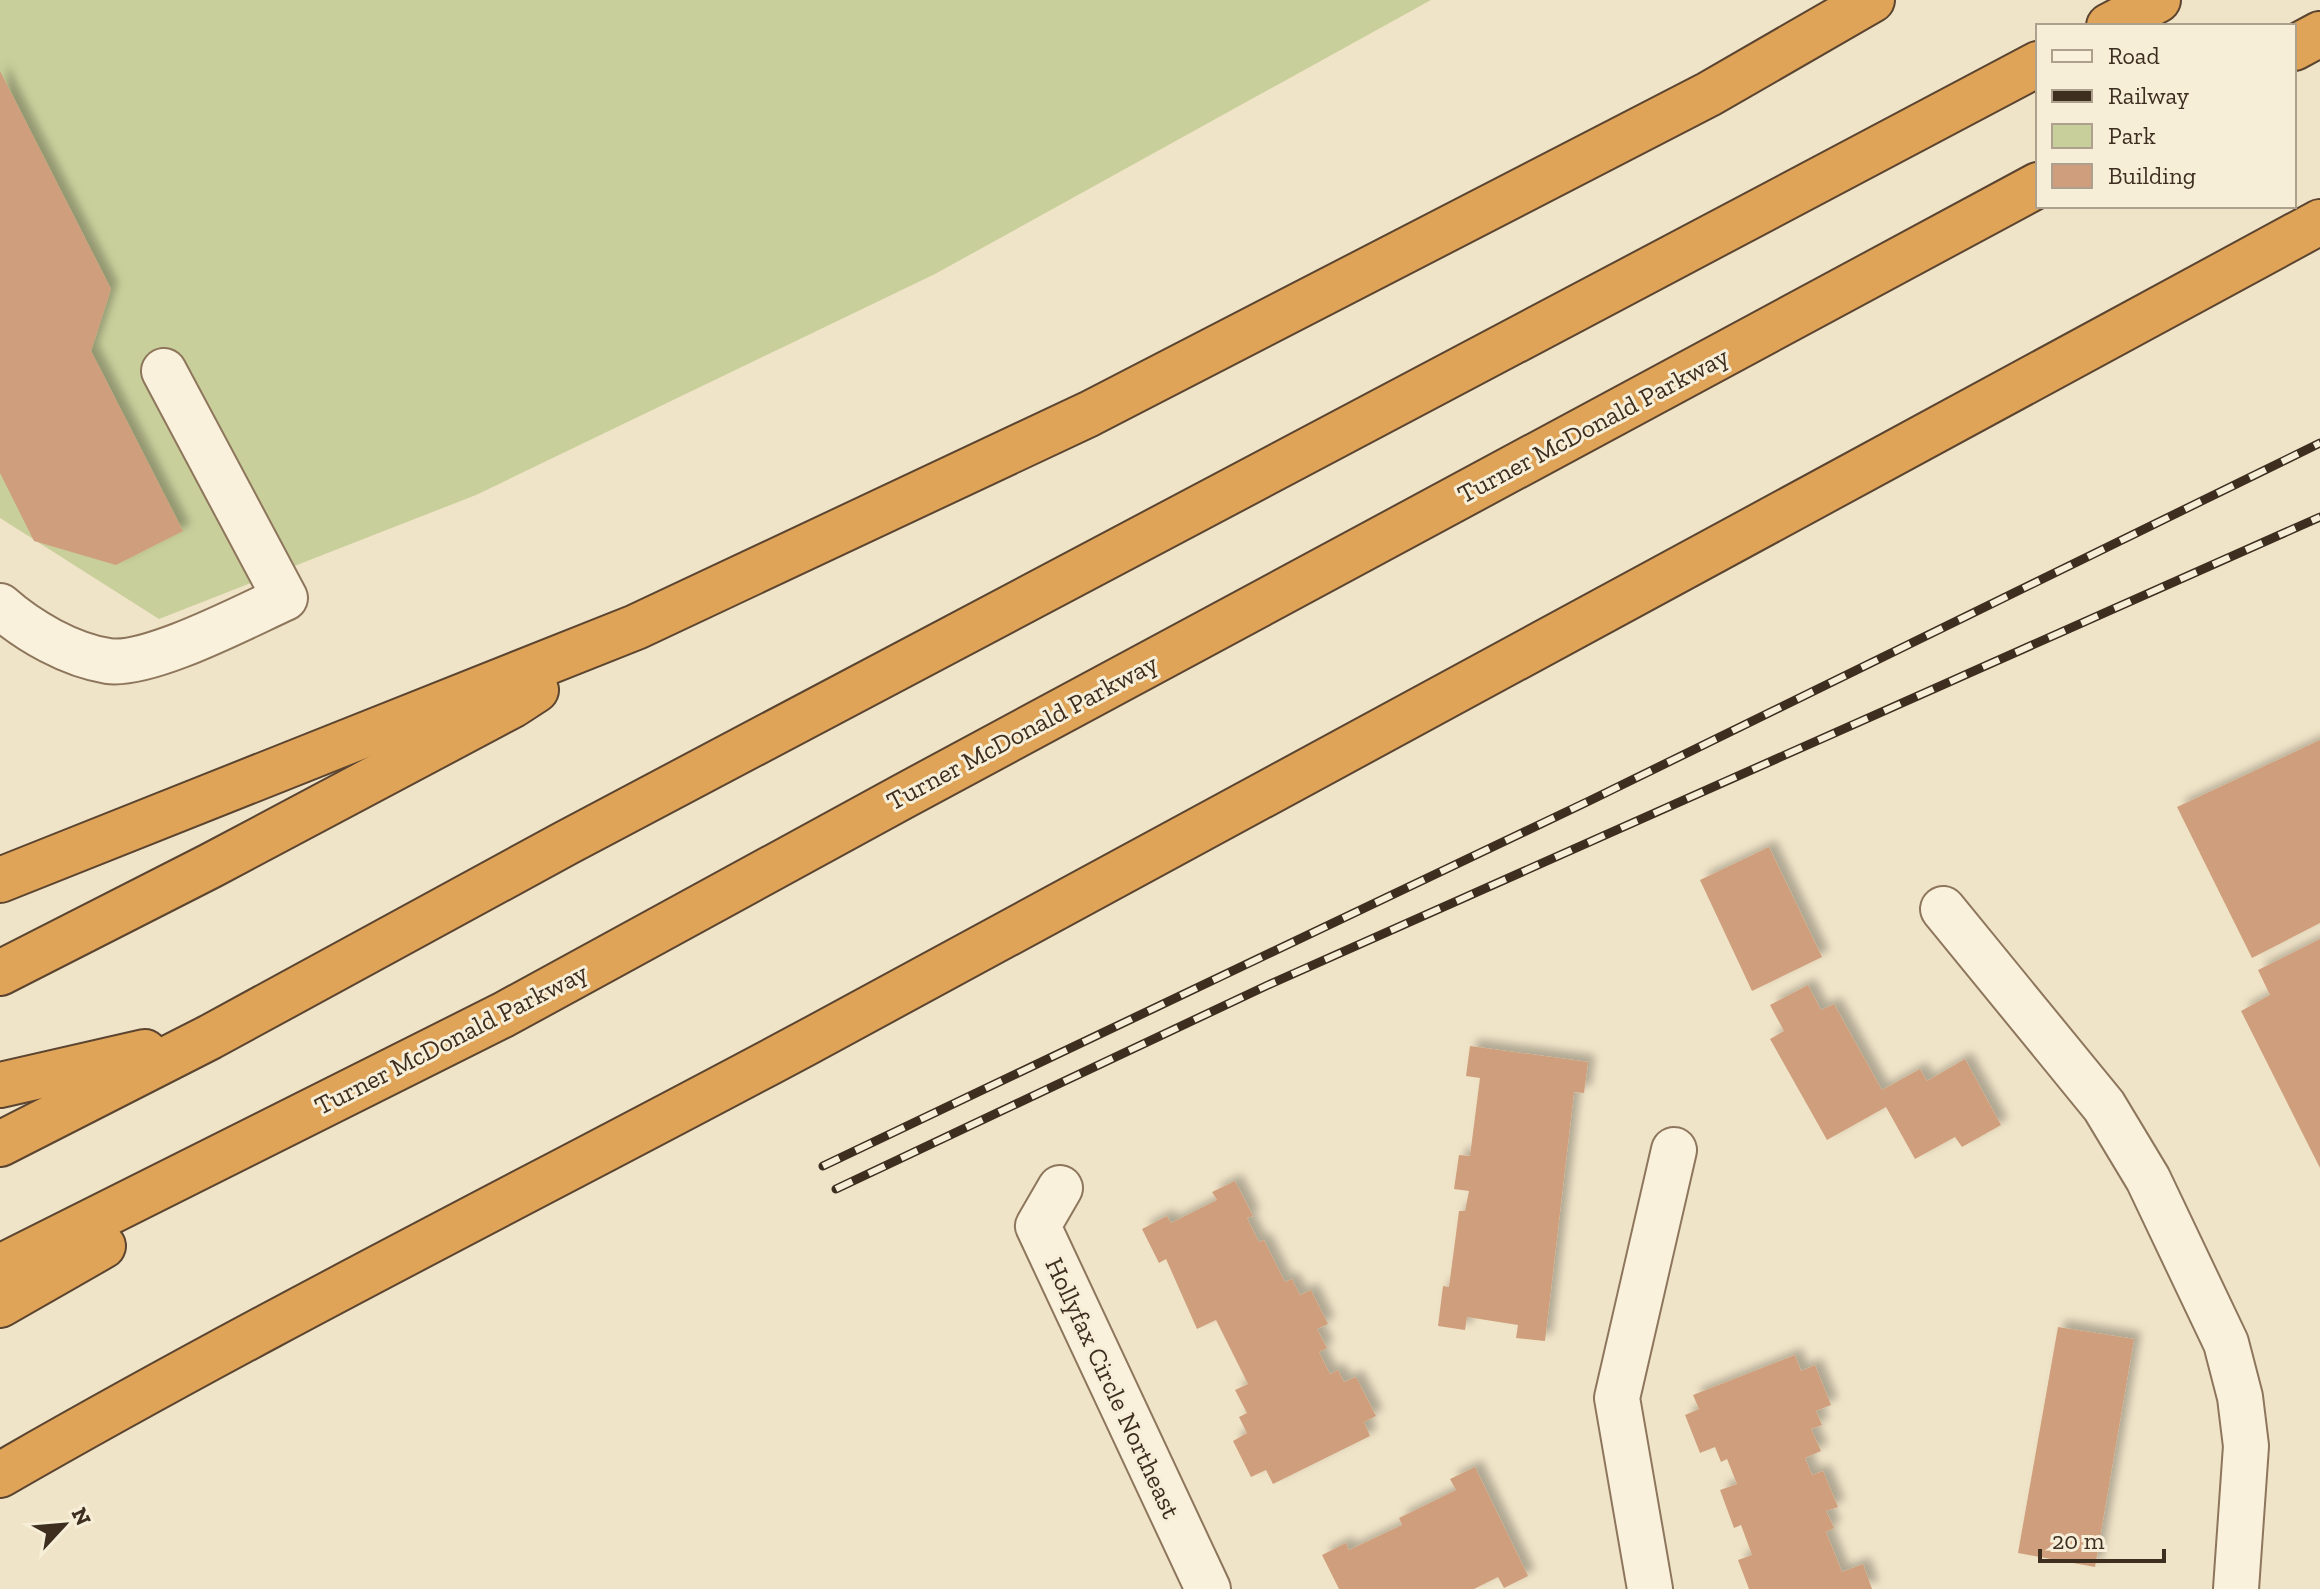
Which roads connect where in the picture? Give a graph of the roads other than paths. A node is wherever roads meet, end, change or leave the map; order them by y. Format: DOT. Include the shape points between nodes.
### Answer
graph roads {
  1 [pos="1872,0"];
  2 [pos="2158,0"];
  3 [pos="2113,24"];
  4 [pos="2320,34"];
  5 [pos="2296,47"];
  6 [pos="2036,65"];
  7 [pos="2036,186"];
  8 [pos="2320,222"];
  9 [pos="164,371"];
  10 [pos="0,606"];
  11 [pos="636,627"];
  12 [pos="0,880"];
  13 [pos="1943,909"];
  14 [pos="0,973"];
  15 [pos="503,1015"];
  16 [pos="210,1037"];
  17 [pos="0,1085"];
  18 [pos="0,1144"];
  19 [pos="1674,1150"];
  20 [pos="1060,1188"];
  21 [pos="0,1267"];
  22 [pos="0,1305"];
  23 [pos="0,1475"];
  24 [pos="1208,1589"];
  25 [pos="1650,1589"];
  26 [pos="2236,1589"];
  1 -- 11 [label="highway" via="1709,94 1103,407"];
  2 -- 3 [label="highway"];
  4 -- 5 [label="highway"];
  6 -- 16 [label="highway"];
  7 -- 15 [label="highway, Turner McDonald Parkway"];
  8 -- 23 [label="highway" via="1112,879 138,1395"];
  9 -- 10 [label="street" via="285,598 155,655 110,662 59,647"];
  11 -- 12 [label="highway"];
  11 -- 14 [label="highway" via="513,705"];
  13 -- 26 [label="street" via="2104,1106 2148,1179 2226,1343 2246,1446"];
  15 -- 21 [label="highway, Turner McDonald Parkway"];
  15 -- 22 [label="highway"];
  16 -- 17 [label="highway"];
  16 -- 18 [label="highway"];
  19 -- 25 [label="street" via="1617,1398"];
  20 -- 24 [label="street, Hollyfax Circle Northeast" via="1038,1226"];
}
